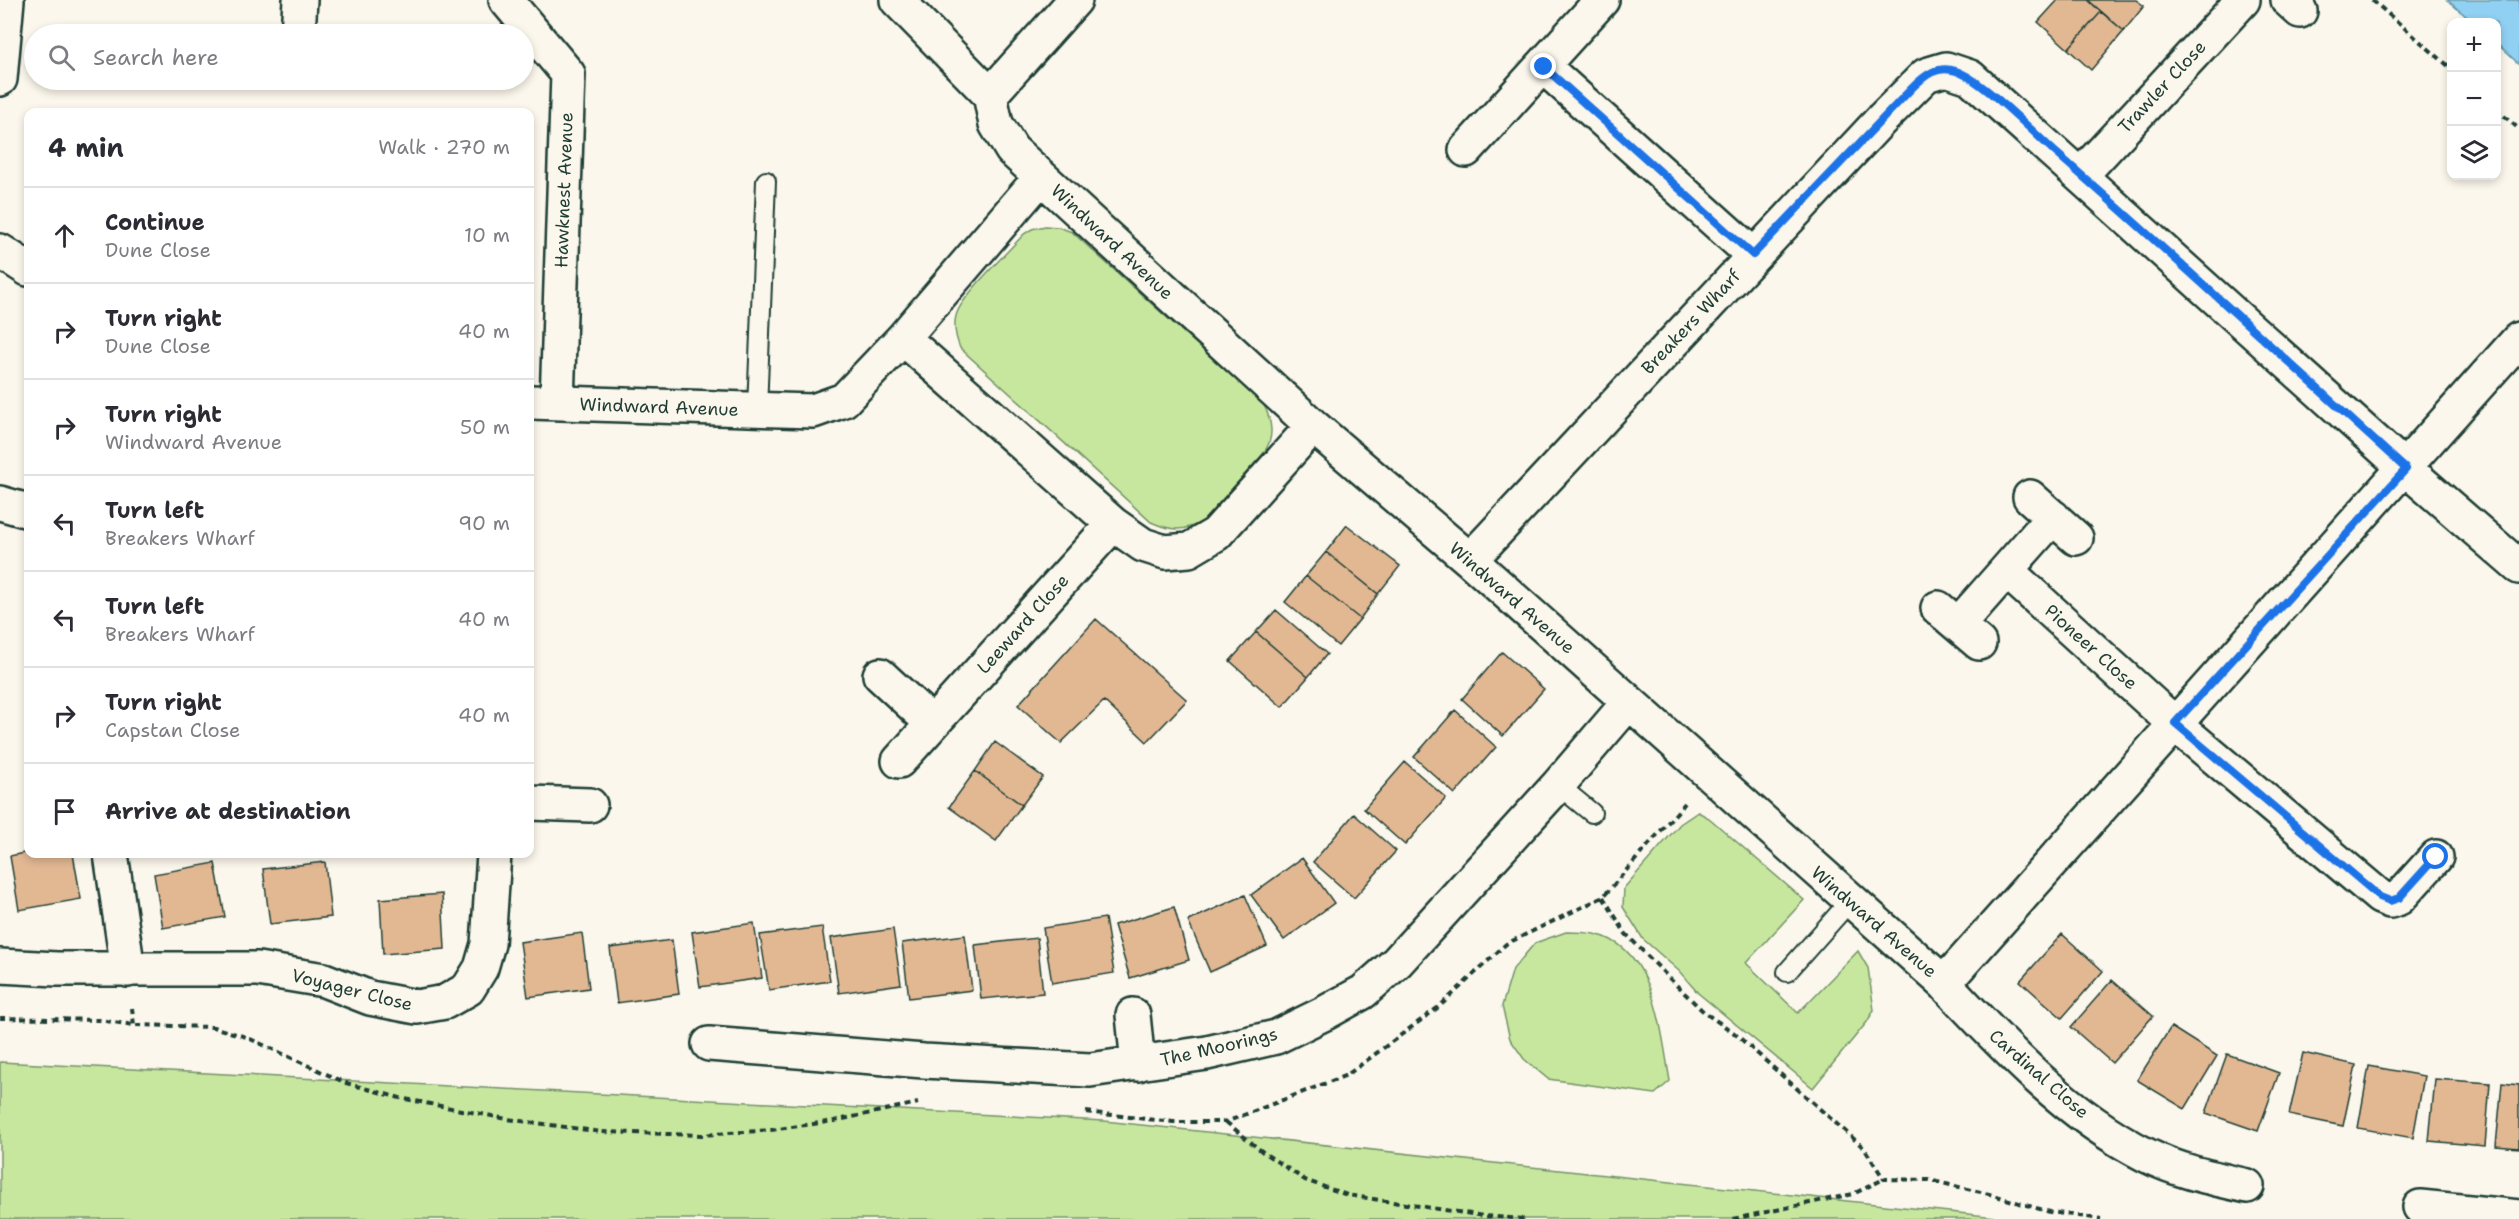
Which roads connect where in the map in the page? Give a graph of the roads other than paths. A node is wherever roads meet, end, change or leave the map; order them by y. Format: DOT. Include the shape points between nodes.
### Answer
graph roads {
  1 [pos="7,0"];
  2 [pos="300,0"];
  3 [pos="506,0"];
  4 [pos="897,0"];
  5 [pos="1075,0"];
  6 [pos="1602,0"];
  7 [pos="2242,0"];
  8 [pos="299,24"];
  9 [pos="526,24"];
  10 [pos="534,33"];
  11 [pos="1544,67"];
  12 [pos="0,78"];
  13 [pos="990,95"];
  14 [pos="1466,150"];
  15 [pos="2081,175"];
  16 [pos="1041,177"];
  17 [pos="766,181"];
  18 [pos="0,251"];
  19 [pos="1753,255"];
  20 [pos="24,266"];
  21 [pos="903,338"];
  22 [pos="2519,339"];
  23 [pos="543,402"];
  24 [pos="757,410"];
  25 [pos="1313,426"];
  26 [pos="2406,469"];
  27 [pos="0,503"];
  28 [pos="24,510"];
  29 [pos="2053,517"];
  30 [pos="1113,524"];
  31 [pos="1470,560"];
  32 [pos="2519,567"];
  33 [pos="2007,571"];
  34 [pos="1959,625"];
  35 [pos="880,675"];
  36 [pos="1629,702"];
  37 [pos="932,723"];
  38 [pos="2175,723"];
  39 [pos="899,761"];
  40 [pos="1558,785"];
  41 [pos="534,803"];
  42 [pos="590,805"];
  43 [pos="1592,813"];
  44 [pos="2436,857"];
  45 [pos="112,858"];
  46 [pos="494,858"];
  47 [pos="1850,901"];
  48 [pos="0,966"];
  49 [pos="128,970"];
  50 [pos="1787,972"];
  51 [pos="1944,983"];
  52 [pos="1133,1015"];
  53 [pos="709,1044"];
  54 [pos="1138,1064"];
  55 [pos="2247,1186"];
  56 [pos="2420,1207"];
  57 [pos="2519,1217"];
  1 -- 12 [label="street"];
  2 -- 8 [label="street"];
  3 -- 9 [label="street, Hawknest Avenue"];
  4 -- 13 [label="street"];
  5 -- 13 [label="street"];
  6 -- 11 [label="street"];
  7 -- 15 [label="street, Trawler Close"];
  10 -- 23 [label="street, Hawknest Avenue" via="568,74"];
  11 -- 14 [label="street"];
  11 -- 19 [label="street"];
  13 -- 16 [label="street" via="1001,133 1012,150"];
  15 -- 19 [label="street, Breakers Wharf" via="1970,77 1946,69 1935,70 1912,88"];
  15 -- 26 [label="street, Breakers Wharf"];
  16 -- 21 [label="street, Windward Avenue"];
  16 -- 25 [label="street, Windward Avenue"];
  17 -- 24 [label="lane"];
  18 -- 20 [label="street"];
  19 -- 31 [label="street, Breakers Wharf"];
  21 -- 24 [label="street, Windward Avenue" via="844,399 813,411"];
  21 -- 30 [label="street"];
  22 -- 26 [label="street, Windward Avenue"];
  23 -- 24 [label="street, Windward Avenue"];
  25 -- 30 [label="street" via="1216,534 1189,550 1165,552 1143,545"];
  25 -- 31 [label="street, Windward Avenue"];
  26 -- 32 [label="street, Breakers Wharf"];
  26 -- 38 [label="street, Windward Avenue"];
  27 -- 28 [label="street"];
  29 -- 33 [label="street"];
  30 -- 37 [label="street, Leeward Close"];
  31 -- 36 [label="street, Windward Avenue"];
  33 -- 34 [label="street"];
  33 -- 38 [label="street, Pioneer Close"];
  35 -- 37 [label="street"];
  36 -- 40 [label="street, The Moorings"];
  36 -- 47 [label="street, Windward Avenue"];
  37 -- 39 [label="street, Leeward Close"];
  38 -- 44 [label="street, Pioneer Close" via="2380,897 2390,901 2399,898"];
  38 -- 51 [label="street, Windward Avenue"];
  40 -- 43 [label="lane"];
  40 -- 54 [label="street, The Moorings" via="1397,962 1363,992 1276,1036"];
  41 -- 42 [label="street"];
  45 -- 49 [label="street"];
  46 -- 49 [label="street, Voyager Close" via="488,944 482,968 468,988 446,1002 417,1007 370,998 324,980 258,969"];
  47 -- 50 [label="lane"];
  47 -- 51 [label="street, Windward Avenue"];
  48 -- 49 [label="street, Voyager Close"];
  51 -- 55 [label="street, Cardinal Close" via="2062,1099 2102,1128 2147,1155 2195,1174"];
  52 -- 54 [label="street"];
  53 -- 54 [label="street, The Moorings" via="1090,1070"];
  56 -- 57 [label="street"];
}
